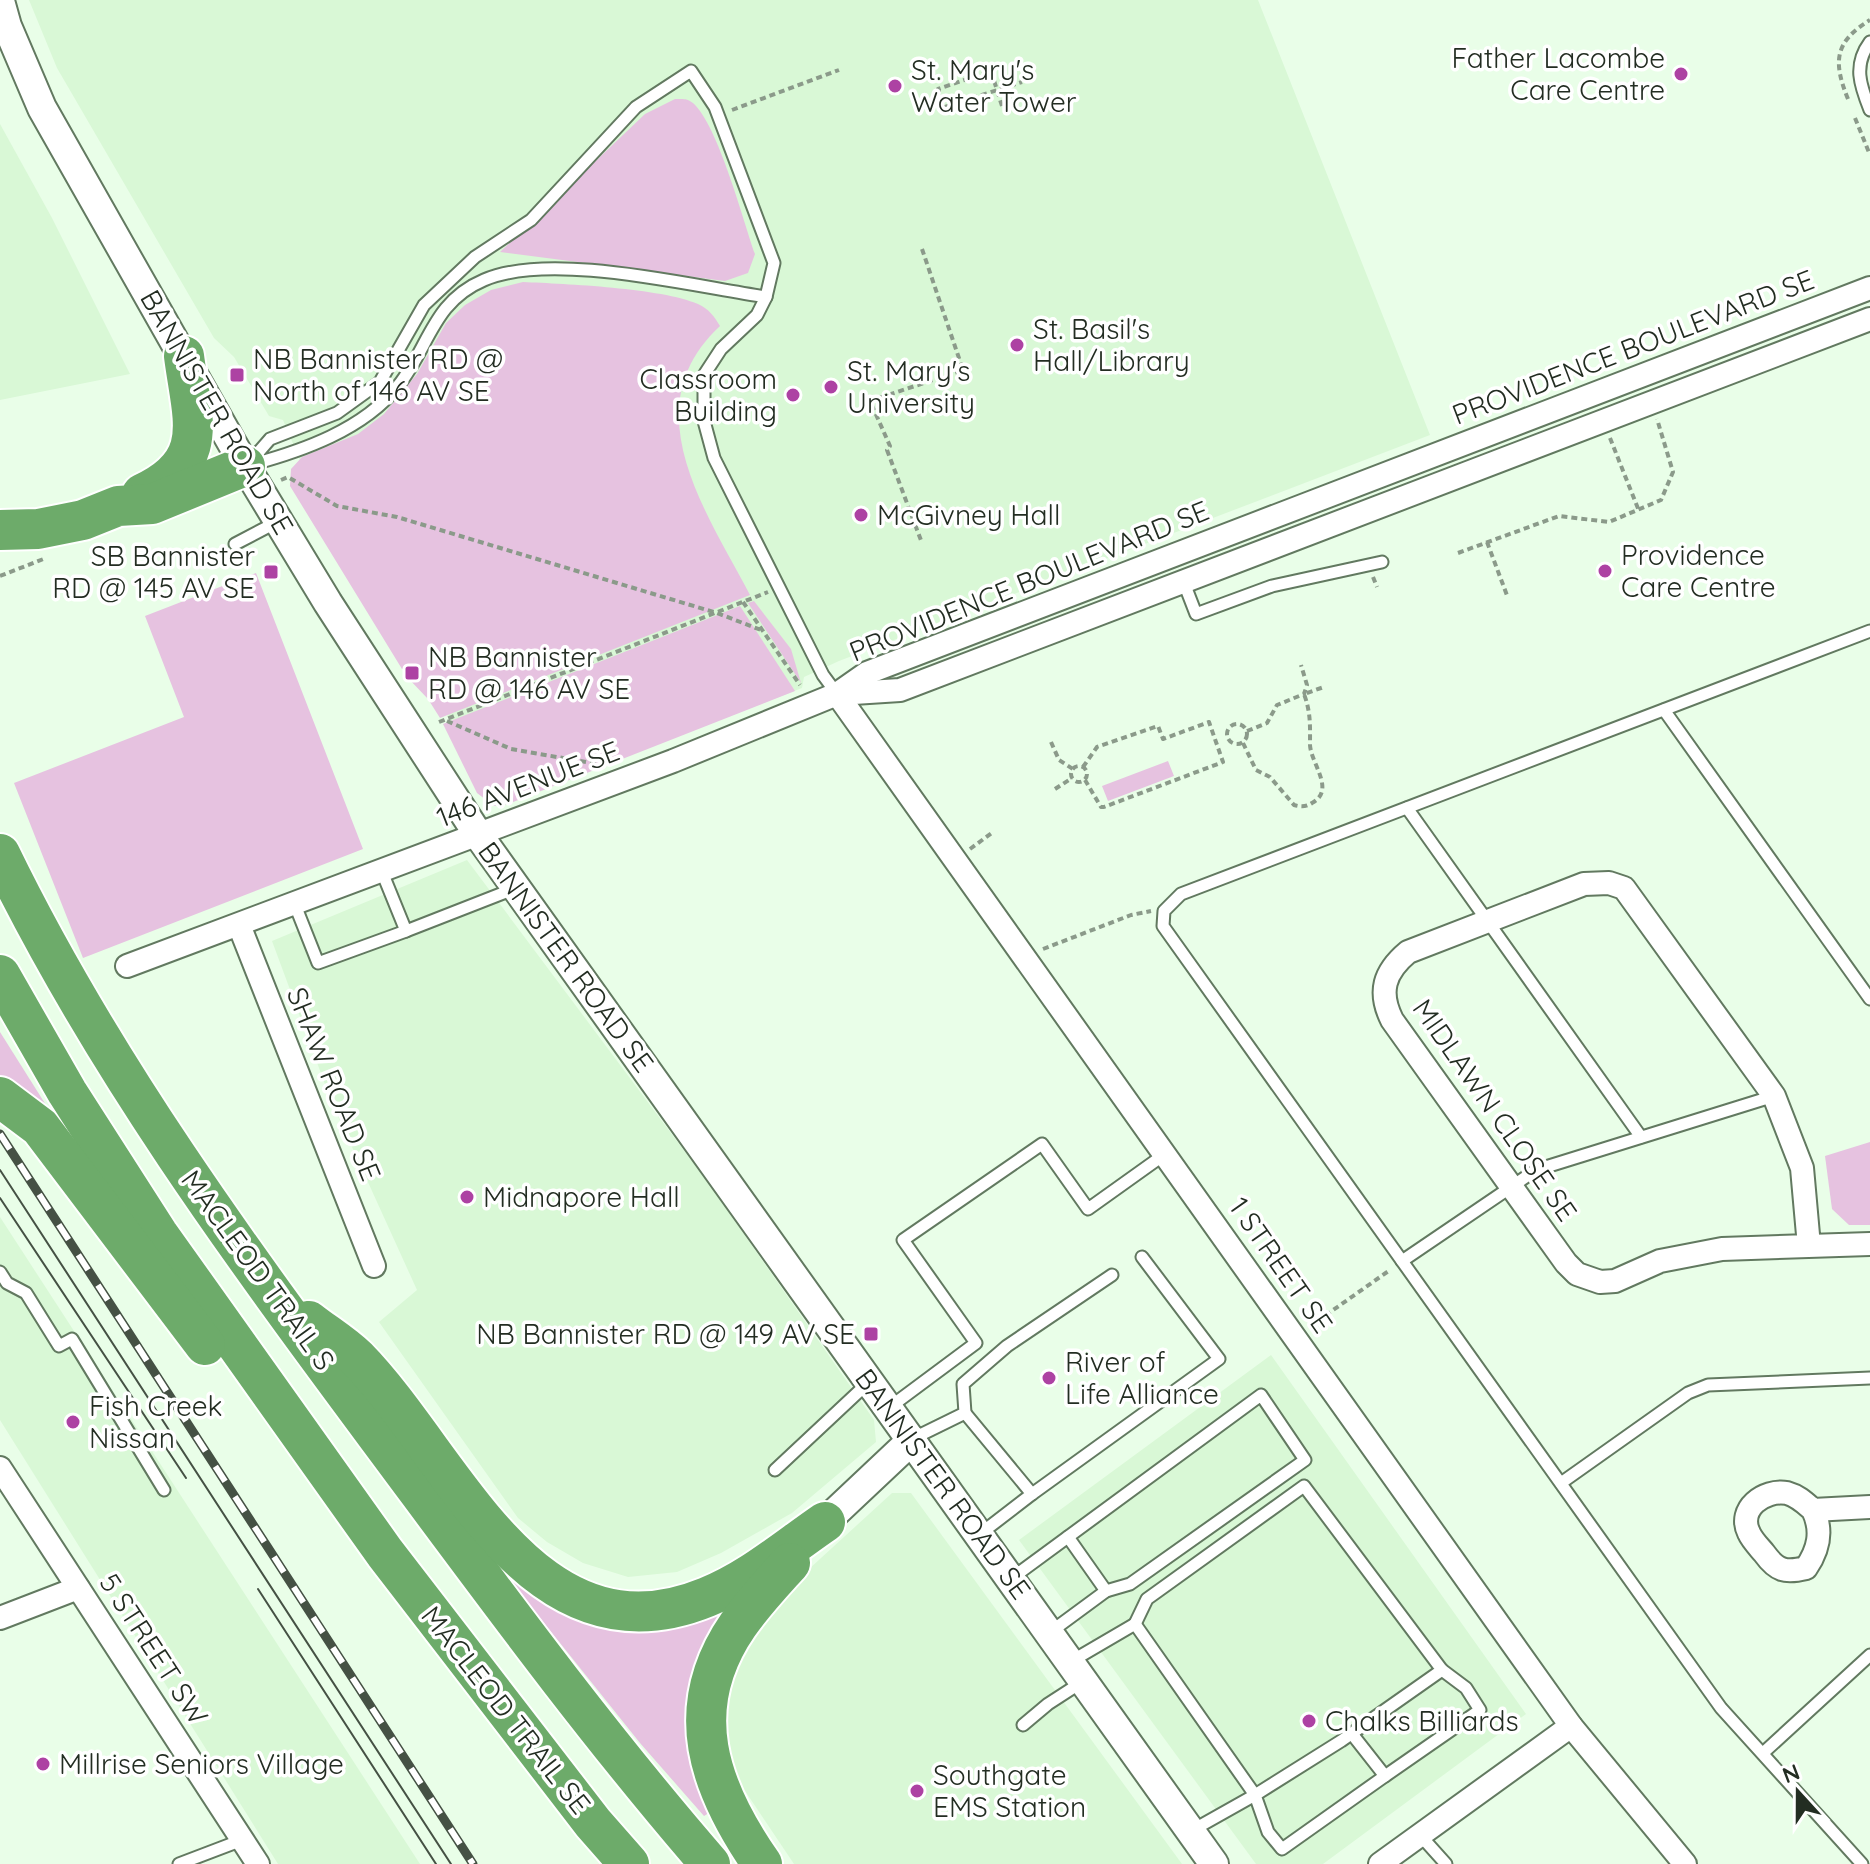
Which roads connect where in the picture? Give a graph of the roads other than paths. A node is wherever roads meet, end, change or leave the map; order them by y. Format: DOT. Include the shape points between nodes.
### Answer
graph roads {
  1 [pos="0,1"];
  2 [pos="1870,42"];
  3 [pos="1870,110"];
  4 [pos="1870,288"];
  5 [pos="766,297"];
  6 [pos="1870,319"];
  7 [pos="184,356"];
  8 [pos="245,466"];
  9 [pos="118,506"];
  10 [pos="279,521"];
  11 [pos="0,530"];
  12 [pos="235,544"];
  13 [pos="1382,562"];
  14 [pos="1184,583"];
  15 [pos="1870,631"];
  16 [pos="837,694"];
  17 [pos="1664,710"];
  18 [pos="1407,808"];
  19 [pos="479,836"];
  20 [pos="0,854"];
  21 [pos="382,872"];
  22 [pos="516,888"];
  23 [pos="295,905"];
  24 [pos="1487,922"];
  25 [pos="239,925"];
  26 [pos="406,931"];
  27 [pos="127,966"];
  28 [pos="0,975"];
  29 [pos="1870,999"];
  30 [pos="1774,1096"];
  31 [pos="0,1097"];
  32 [pos="1641,1137"];
  33 [pos="1165,1154"];
  34 [pos="1510,1184"];
  35 [pos="1870,1244"];
  36 [pos="1809,1246"];
  37 [pos="1142,1257"];
  38 [pos="1402,1261"];
  39 [pos="374,1266"];
  40 [pos="0,1272"];
  41 [pos="1112,1275"];
  42 [pos="269,1290"];
  43 [pos="1870,1378"];
  44 [pos="870,1382"];
  45 [pos="889,1408"];
  46 [pos="965,1413"];
  47 [pos="912,1440"];
  48 [pos="0,1468"];
  49 [pos="775,1470"];
  50 [pos="1561,1483"];
  51 [pos="164,1490"];
  52 [pos="1032,1494"];
  53 [pos="1870,1507"];
  54 [pos="1813,1510"];
  55 [pos="825,1522"];
  56 [pos="980,1534"];
  57 [pos="1068,1537"];
  58 [pos="385,1553"];
  59 [pos="1011,1578"];
  60 [pos="78,1588"];
  61 [pos="1106,1591"];
  62 [pos="0,1618"];
  63 [pos="1135,1624"];
  64 [pos="1049,1633"];
  65 [pos="1870,1655"];
  66 [pos="1442,1670"];
  67 [pos="1076,1672"];
  68 [pos="1023,1725"];
  69 [pos="1571,1726"];
  70 [pos="1352,1734"];
  71 [pos="1763,1753"];
  72 [pos="1385,1776"];
  73 [pos="1255,1795"];
  74 [pos="1190,1832"];
  75 [pos="1420,1835"];
  76 [pos="242,1840"];
  77 [pos="179,1864"];
  78 [pos="258,1864"];
  79 [pos="629,1864"];
  80 [pos="710,1864"];
  81 [pos="762,1864"];
  82 [pos="1214,1864"];
  83 [pos="1380,1864"];
  84 [pos="1446,1864"];
  85 [pos="1685,1864"];
  86 [pos="1862,1864"];
  1 -- 7 [label="street, BANNISTER ROAD SE" via="42,108"];
  2 -- 3 [label="lane" via="1858,70"];
  4 -- 16 [label="street, PROVIDENCE BOULEVARD SE" via="867,673"];
  5 -- 8 [label="lane" via="561,267 523,269 482,280 446,306 398,387 368,413 286,455"];
  5 -- 8 [label="lane" via="774,263 719,115 691,71 636,107 531,220 475,257 424,305 380,382 337,413 270,439"];
  5 -- 16 [label="lane" via="757,315 710,362 702,405 714,458"];
  6 -- 14 [label="street, PROVIDENCE BOULEVARD SE"];
  7 -- 8 [label="street, BANNISTER ROAD SE"];
  7 -- 9 [label="highway" via="195,430 189,455 168,482"];
  8 -- 9 [label="highway" via="152,504"];
  8 -- 10 [label="street, BANNISTER ROAD SE"];
  9 -- 11 [label="highway" via="83,520"];
  10 -- 12 [label="lane"];
  10 -- 19 [label="street, BANNISTER ROAD SE"];
  13 -- 14 [label="lane" via="1272,586 1196,614"];
  14 -- 16 [label="street, PROVIDENCE BOULEVARD SE" via="900,690"];
  15 -- 17 [label="lane"];
  16 -- 19 [label="street, 146 AVENUE SE"];
  16 -- 33 [label="street, 1 STREET SE"];
  17 -- 18 [label="lane"];
  17 -- 29 [label="lane"];
  18 -- 24 [label="lane"];
  18 -- 38 [label="lane" via="1181,894 1164,911 1163,926"];
  19 -- 21 [label="street, 146 AVENUE SE"];
  19 -- 22 [label="street, BANNISTER ROAD SE"];
  20 -- 42 [label="highway, MACLEOD TRAIL S" via="85,1014"];
  21 -- 23 [label="street, 146 AVENUE SE"];
  21 -- 26 [label="lane"];
  22 -- 26 [label="lane"];
  22 -- 44 [label="street, BANNISTER ROAD SE"];
  23 -- 25 [label="street, 146 AVENUE SE"];
  23 -- 26 [label="lane" via="318,963"];
  24 -- 30 [label="street, MIDLAWN CLOSE SE" via="1584,884 1624,888"];
  24 -- 32 [label="lane"];
  24 -- 34 [label="street, MIDLAWN CLOSE SE" via="1408,952 1387,975 1384,1003"];
  25 -- 27 [label="street, 146 AVENUE SE"];
  25 -- 39 [label="street, SHAW ROAD SE"];
  28 -- 58 [label="highway, MACLEOD TRAIL S" via="158,1234"];
  30 -- 32 [label="lane"];
  30 -- 36 [label="street, MIDLAWN CLOSE SE" via="1802,1168"];
  31 -- 58 [label="highway" via="40,1127 345,1533"];
  32 -- 34 [label="lane" via="1536,1170"];
  33 -- 45 [label="lane" via="1088,1209 1042,1144 903,1240 976,1343"];
  33 -- 69 [label="street, 1 STREET SE"];
  34 -- 36 [label="street, MIDLAWN CLOSE SE" via="1566,1263 1587,1280 1615,1281 1660,1261 1722,1249"];
  34 -- 38 [label="lane"];
  35 -- 36 [label="street, MIDLAWN CLOSE SE"];
  37 -- 52 [label="lane" via="1219,1359"];
  38 -- 50 [label="lane"];
  40 -- 51 [label="lane" via="7,1283 26,1293 59,1346 72,1339"];
  41 -- 46 [label="lane" via="1007,1346 963,1384"];
  42 -- 55 [label="highway" via="356,1358 501,1539 543,1579 580,1600 622,1612 690,1603 748,1575"];
  42 -- 80 [label="highway, MACLEOD TRAIL S" via="548,1665"];
  43 -- 50 [label="lane" via="1708,1385 1688,1393"];
  44 -- 45 [label="street, BANNISTER ROAD SE"];
  44 -- 49 [label="lane"];
  45 -- 47 [label="street, BANNISTER ROAD SE"];
  46 -- 47 [label="lane"];
  46 -- 52 [label="lane"];
  47 -- 55 [label="street"];
  47 -- 56 [label="street, BANNISTER ROAD SE"];
  48 -- 60 [label="street, 5 STREET SW"];
  50 -- 71 [label="lane" via="1721,1708"];
  52 -- 56 [label="lane"];
  53 -- 54 [label="street"];
  55 -- 81 [label="highway" via="739,1624 717,1664 707,1702 706,1740 714,1778"];
  56 -- 59 [label="street, BANNISTER ROAD SE"];
  57 -- 59 [label="lane"];
  57 -- 61 [label="lane"];
  57 -- 61 [label="lane" via="1261,1395 1305,1460 1130,1584"];
  58 -- 79 [label="highway, MACLEOD TRAIL SE"];
  59 -- 64 [label="street, BANNISTER ROAD SE"];
  60 -- 62 [label="street"];
  60 -- 76 [label="street, 5 STREET SW"];
  61 -- 64 [label="lane"];
  63 -- 66 [label="lane" via="1147,1599 1304,1486"];
  63 -- 67 [label="lane"];
  63 -- 73 [label="lane"];
  64 -- 67 [label="street, BANNISTER ROAD SE"];
  65 -- 71 [label="lane"];
  66 -- 70 [label="lane"];
  66 -- 72 [label="lane" via="1466,1688 1480,1710"];
  67 -- 68 [label="lane"];
  67 -- 74 [label="street, BANNISTER ROAD SE"];
  69 -- 75 [label="street"];
  69 -- 85 [label="street, 1 STREET SE"];
  70 -- 72 [label="lane"];
  70 -- 73 [label="lane"];
  71 -- 86 [label="lane"];
  72 -- 73 [label="lane" via="1282,1849 1268,1832"];
  73 -- 74 [label="lane"];
  74 -- 82 [label="street, BANNISTER ROAD SE"];
  75 -- 83 [label="street"];
  75 -- 84 [label="lane"];
  76 -- 77 [label="lane"];
  76 -- 78 [label="street, 5 STREET SW"];
}
